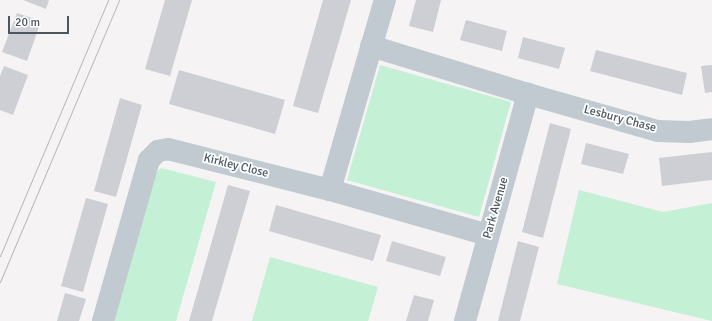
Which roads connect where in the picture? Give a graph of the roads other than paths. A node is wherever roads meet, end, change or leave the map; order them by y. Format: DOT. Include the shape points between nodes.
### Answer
graph roads {
  1 [pos="385,0"];
  2 [pos="372,46"];
  3 [pos="528,94"];
  4 [pos="712,129"];
  5 [pos="330,190"];
  6 [pos="488,235"];
  7 [pos="103,321"];
  8 [pos="465,321"];
  1 -- 2 [label="street"];
  2 -- 3 [label="street"];
  2 -- 5 [label="street"];
  3 -- 4 [label="street, Lesbury Chase" via="658,131 689,132"];
  3 -- 6 [label="street, Park Avenue"];
  5 -- 6 [label="street, Kirkley Close"];
  5 -- 7 [label="street, Kirkley Close" via="168,149 158,151 149,160"];
  6 -- 8 [label="street, Park Avenue"];
}
